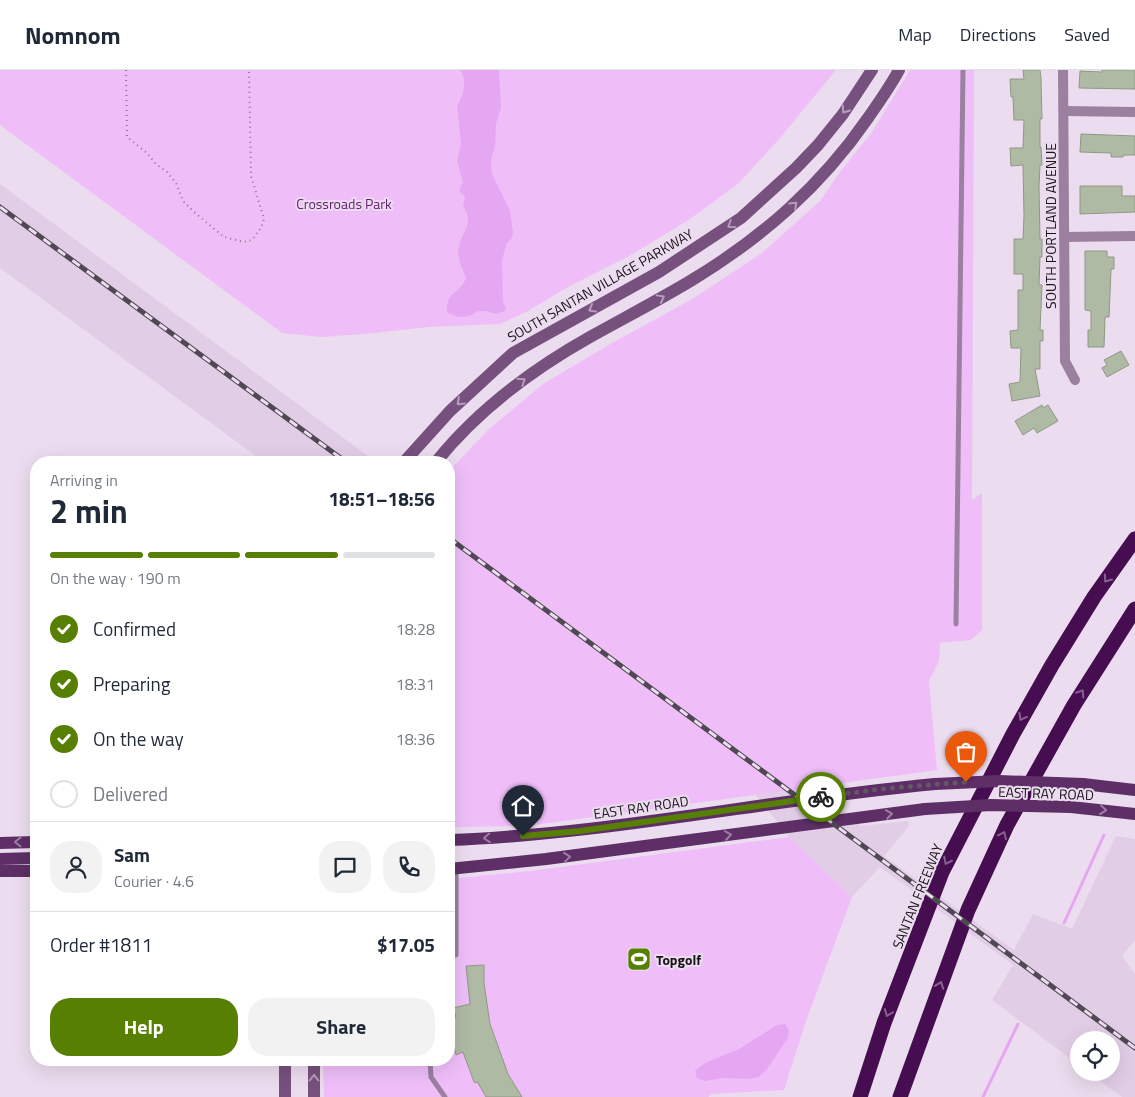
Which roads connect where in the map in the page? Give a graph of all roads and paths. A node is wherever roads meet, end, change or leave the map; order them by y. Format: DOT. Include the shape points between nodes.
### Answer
graph roads {
  1 [pos="126,70"];
  2 [pos="249,70"];
  3 [pos="872,70"];
  4 [pos="899,70"];
  5 [pos="963,70"];
  6 [pos="1063,70"];
  7 [pos="1064,112"];
  8 [pos="1135,112"];
  9 [pos="1064,236"];
  10 [pos="1135,236"];
  11 [pos="1075,380"];
  12 [pos="409,456"];
  13 [pos="442,456"];
  14 [pos="1135,539"];
  15 [pos="1135,610"];
  16 [pos="956,624"];
  17 [pos="1135,790"];
  18 [pos="1135,814"];
  19 [pos="455,840"];
  20 [pos="30,842"];
  21 [pos="0,843"];
  22 [pos="30,858"];
  23 [pos="0,859"];
  24 [pos="455,869"];
  25 [pos="0,871"];
  26 [pos="30,871"];
  27 [pos="455,934"];
  28 [pos="455,955"];
  29 [pos="285,1066"];
  30 [pos="314,1066"];
  31 [pos="430,1066"];
  32 [pos="285,1097"];
  33 [pos="314,1097"];
  34 [pos="445,1097"];
  35 [pos="860,1097"];
  36 [pos="900,1097"];
  1 -- 2 [label="path" via="127,137 167,172 176,183 183,201 194,212 224,237 244,242 252,240 264,219 251,176"];
  3 -- 12 [label="main road, SOUTH SANTAN VILLAGE PARKWAY, one-way" via="818,145 741,218 658,272 513,353 450,411"];
  13 -- 4 [label="main road, one-way" via="513,387 589,337 704,273 765,231 804,195 846,148"];
  5 -- 16 [label="lane"];
  6 -- 7 [label="street, SOUTH PORTLAND AVENUE"];
  7 -- 8 [label="street"];
  7 -- 9 [label="street, SOUTH PORTLAND AVENUE"];
  9 -- 10 [label="street"];
  9 -- 11 [label="street, SOUTH PORTLAND AVENUE" via="1064,361"];
  14 -- 35 [label="highway, SANTAN FREEWAY, one-way" via="1052,665 942,872 884,1023"];
  36 -- 15 [label="highway, one-way" via="968,910 1007,825 1074,705"];
  17 -- 19 [label="main road, EAST RAY ROAD, one-way, bridge" via="1008,781 935,784 800,799 580,831"];
  24 -- 18 [label="main road, EAST RAY ROAD, one-way, bridge" via="546,860 925,809 991,805 1071,807"];
  20 -- 21 [label="main road, one-way"];
  22 -- 23 [label="main road"];
  25 -- 26 [label="main road"];
  27 -- 28 [label="lane"];
  29 -- 32 [label="main road"];
  33 -- 30 [label="main road, one-way"];
  31 -- 34 [label="lane" via="431,1076"];
}
